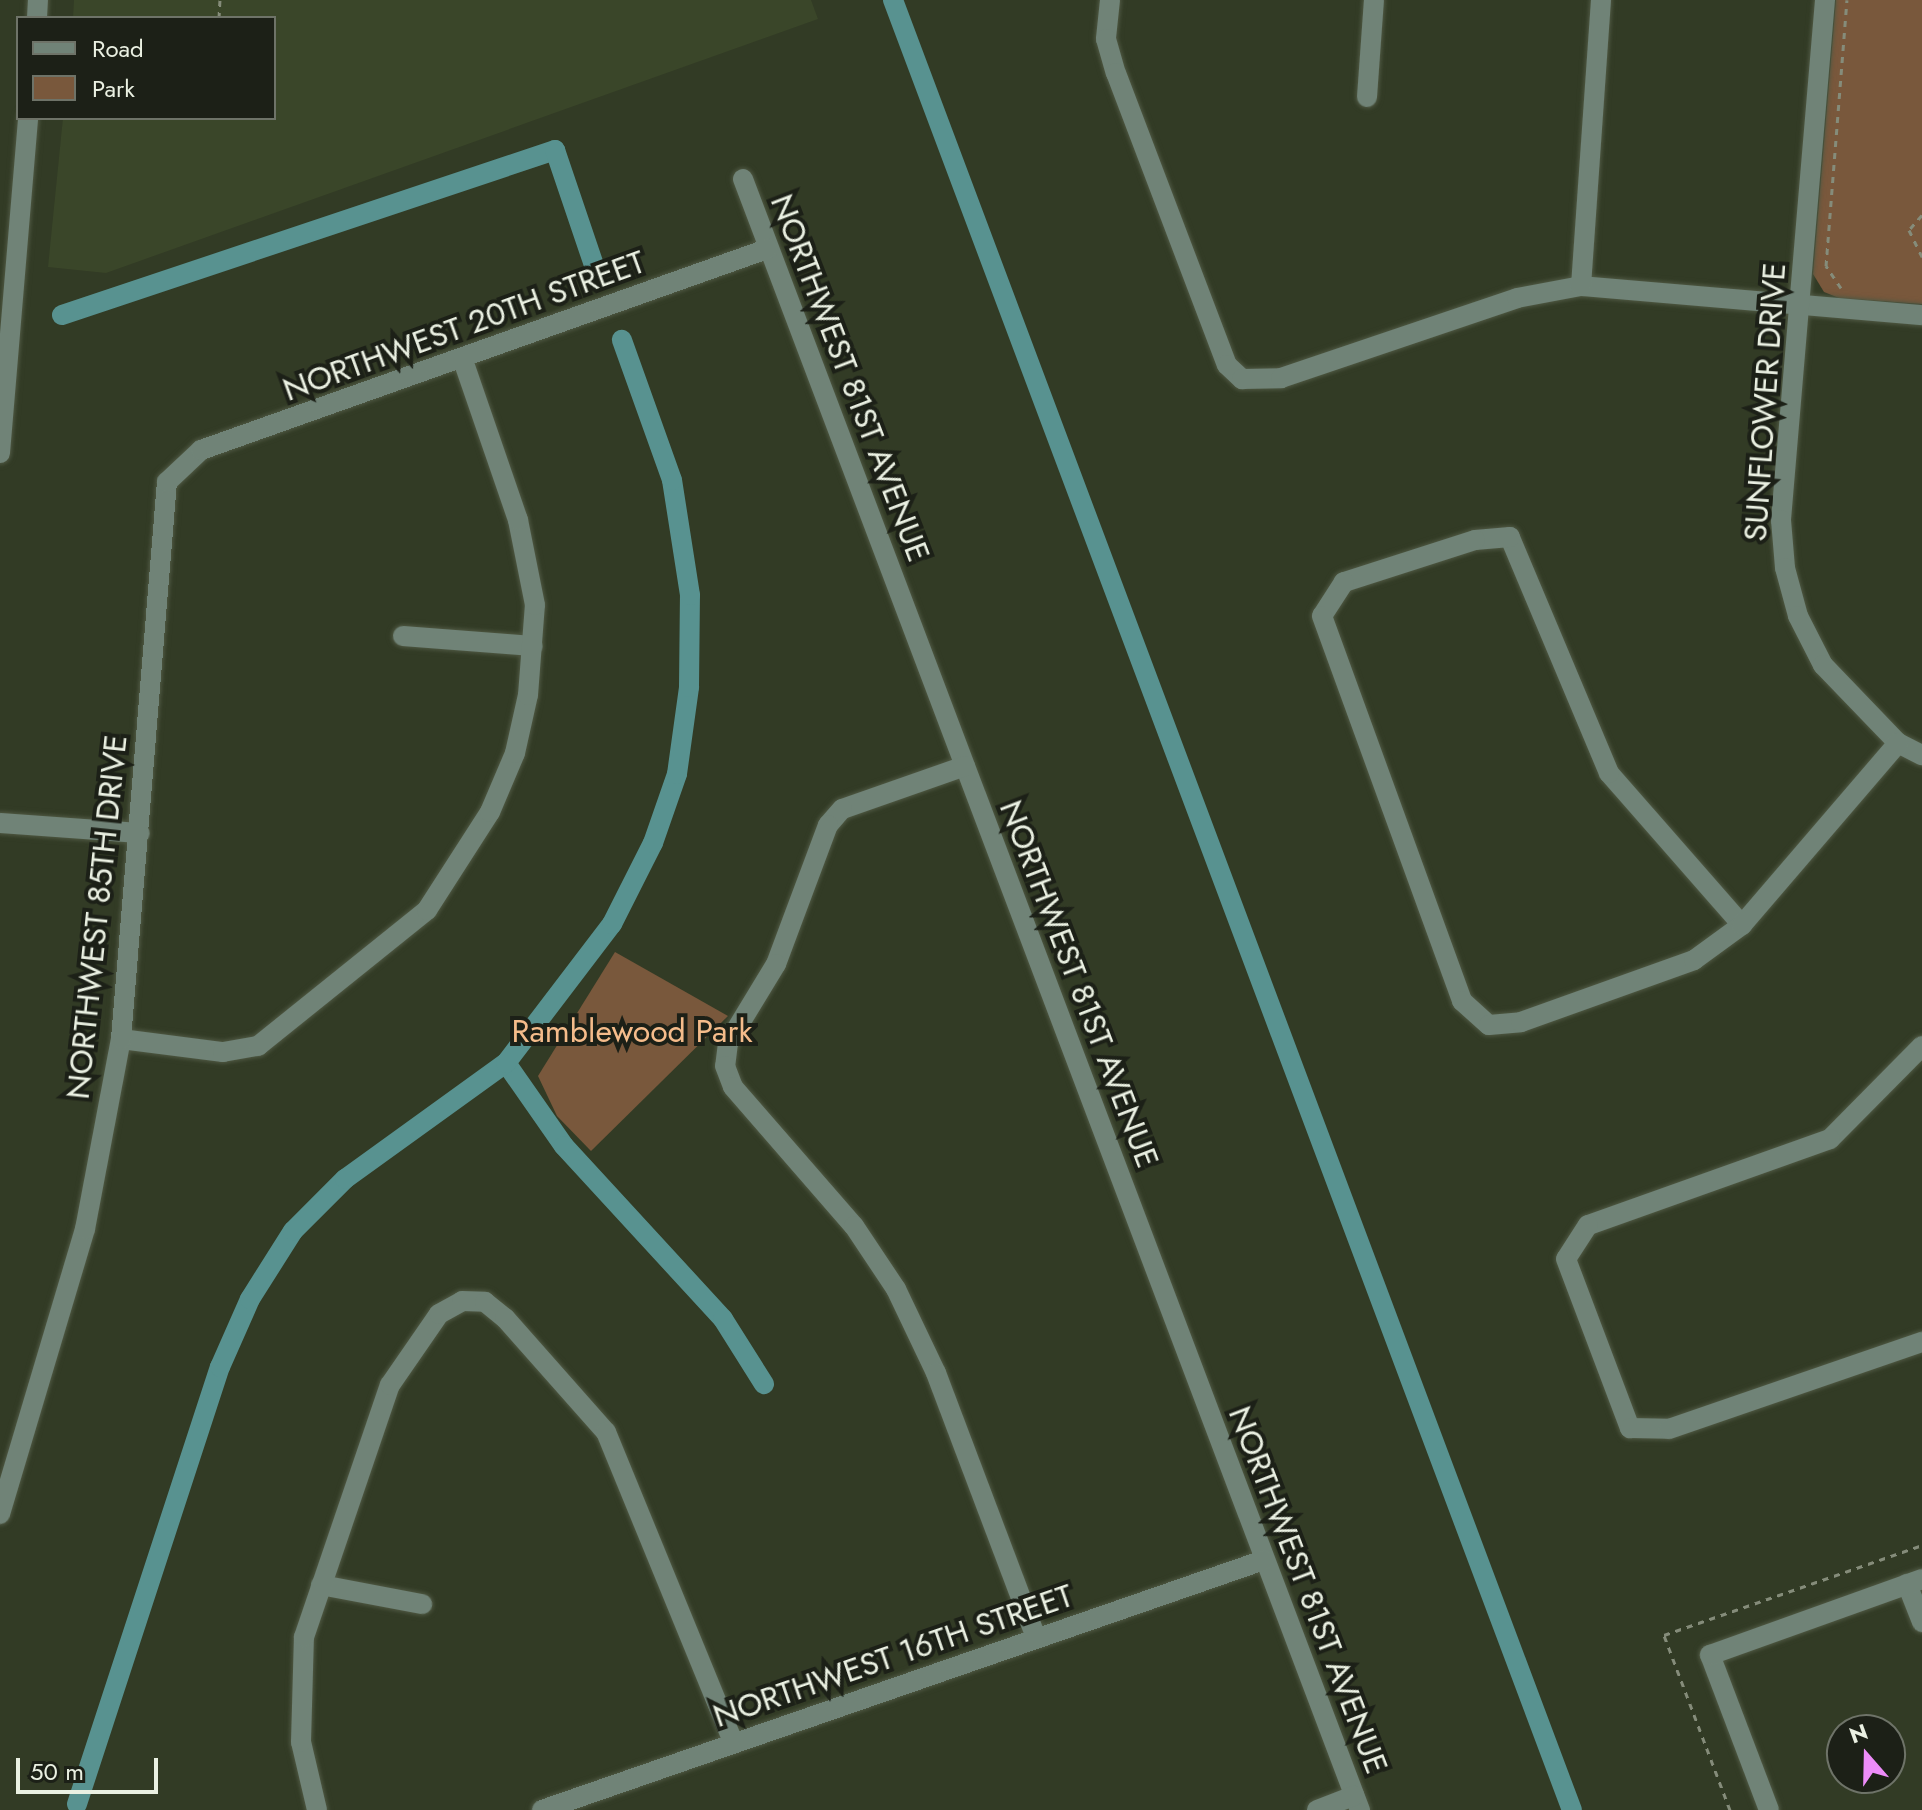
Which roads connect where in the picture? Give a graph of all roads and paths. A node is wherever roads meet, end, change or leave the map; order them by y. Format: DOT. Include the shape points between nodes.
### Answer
graph roads {
  1 [pos="1110,0"];
  2 [pos="1374,0"];
  3 [pos="1601,0"];
  4 [pos="1825,0"];
  5 [pos="1847,0"];
  6 [pos="1367,97"];
  7 [pos="28,120"];
  8 [pos="743,179"];
  9 [pos="1922,215"];
  10 [pos="10,236"];
  11 [pos="767,249"];
  12 [pos="1922,257"];
  13 [pos="1581,286"];
  14 [pos="1851,289"];
  15 [pos="1801,307"];
  16 [pos="1922,315"];
  17 [pos="463,360"];
  18 [pos="0,453"];
  19 [pos="182,461"];
  20 [pos="403,636"];
  21 [pos="533,646"];
  22 [pos="1898,743"];
  23 [pos="1922,755"];
  24 [pos="965,766"];
  25 [pos="0,823"];
  26 [pos="140,833"];
  27 [pos="1742,925"];
  28 [pos="121,1039"];
  29 [pos="1922,1046"];
  30 [pos="1922,1342"];
  31 [pos="0,1514"];
  32 [pos="1264,1560"];
  33 [pos="1914,1582"];
  34 [pos="321,1585"];
  35 [pos="422,1604"];
  36 [pos="1922,1622"];
  37 [pos="1036,1638"];
  38 [pos="733,1742"];
  39 [pos="1357,1803"];
  40 [pos="317,1810"];
  41 [pos="542,1810"];
  42 [pos="1317,1810"];
  43 [pos="1769,1810"];
  1 -- 13 [label="street" via="1106,39 1116,73 1227,365 1242,379 1281,378 1517,298"];
  2 -- 6 [label="street"];
  3 -- 13 [label="street"];
  4 -- 15 [label="street, SUNFLOWER DRIVE"];
  5 -- 14 [label="path" via="1826,266 1832,284"];
  7 -- 10 [label="street"];
  8 -- 11 [label="street, NORTHWEST 81ST AVENUE"];
  9 -- 12 [label="path" via="1909,230"];
  10 -- 18 [label="street"];
  11 -- 17 [label="street, NORTHWEST 20TH STREET"];
  11 -- 24 [label="street, NORTHWEST 81ST AVENUE"];
  13 -- 15 [label="street"];
  15 -- 16 [label="street"];
  15 -- 22 [label="street, SUNFLOWER DRIVE" via="1781,520 1785,568 1823,665"];
  17 -- 19 [label="street, NORTHWEST 20TH STREET"];
  17 -- 21 [label="street" via="531,569"];
  19 -- 26 [label="street, NORTHWEST 85TH DRIVE" via="167,482"];
  20 -- 21 [label="street"];
  21 -- 28 [label="street" via="515,753 466,857 427,910 258,1046 223,1052"];
  22 -- 23 [label="street, SUNFLOWER DRIVE"];
  22 -- 27 [label="street"];
  24 -- 32 [label="street, NORTHWEST 81ST AVENUE"];
  24 -- 37 [label="street" via="842,809 828,825 782,952 728,1043 725,1066 733,1087 854,1226 896,1289 936,1373"];
  25 -- 26 [label="street"];
  26 -- 28 [label="street, NORTHWEST 85TH DRIVE"];
  27 -- 27 [label="street" via="1609,773 1510,537 1475,540 1344,582 1322,616 1462,1001 1489,1025 1521,1022 1694,960"];
  28 -- 31 [label="street, NORTHWEST 85TH DRIVE" via="85,1229"];
  29 -- 30 [label="street" via="1830,1139 1588,1225 1566,1259 1630,1428 1669,1429"];
  32 -- 37 [label="street, NORTHWEST 16TH STREET"];
  32 -- 39 [label="street, NORTHWEST 81ST AVENUE"];
  33 -- 36 [label="street"];
  33 -- 43 [label="street" via="1710,1655"];
  34 -- 35 [label="street"];
  34 -- 38 [label="street" via="390,1385 439,1314 462,1301 485,1302 606,1432"];
  34 -- 40 [label="street" via="297,1686"];
  37 -- 38 [label="street, NORTHWEST 16TH STREET"];
  38 -- 41 [label="street, NORTHWEST 16TH STREET"];
  39 -- 42 [label="street"];
}
